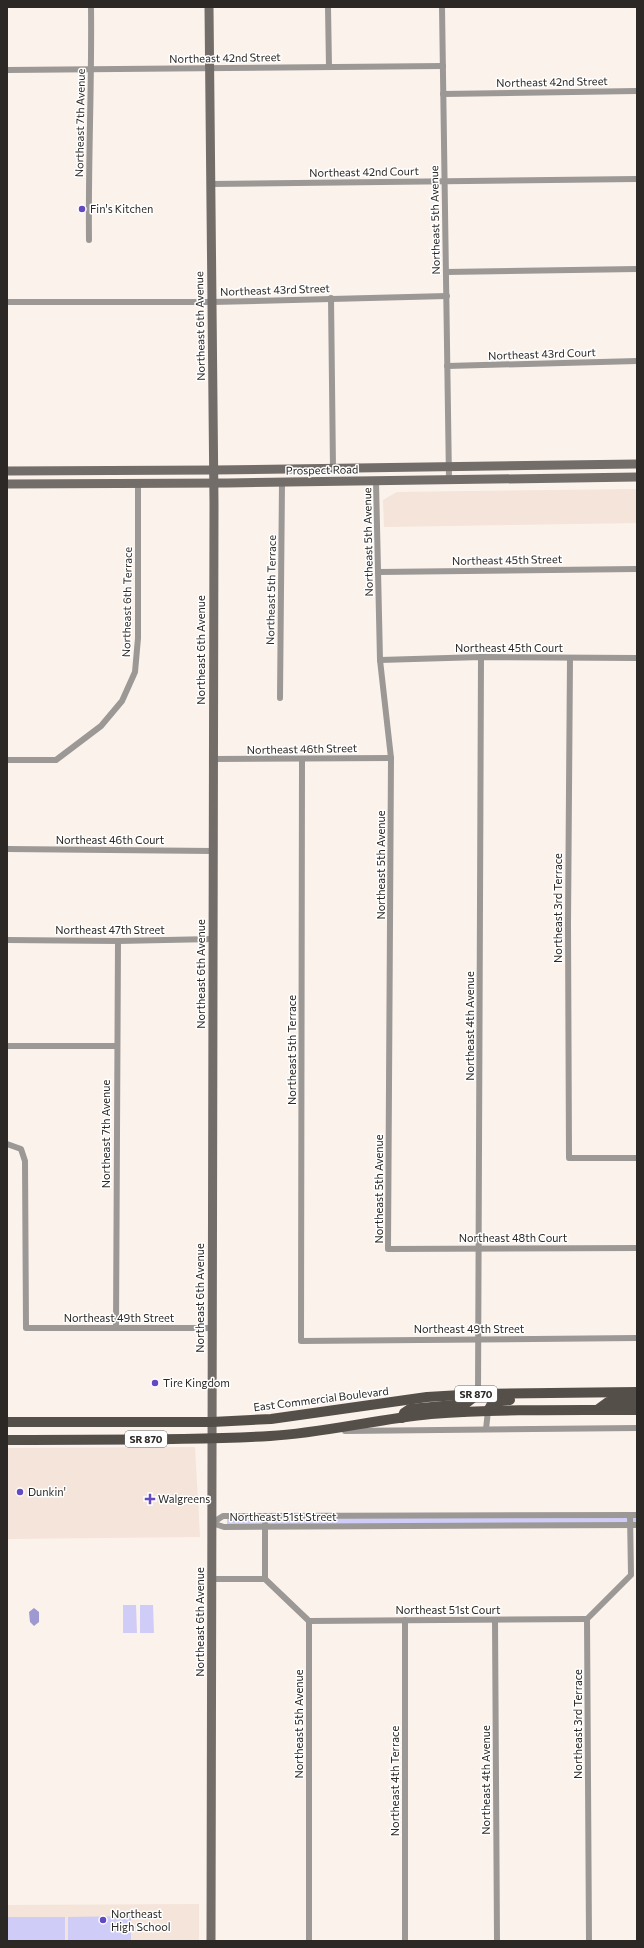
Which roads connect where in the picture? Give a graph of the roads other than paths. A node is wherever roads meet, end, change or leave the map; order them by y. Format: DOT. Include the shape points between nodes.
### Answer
graph roads {
  1 [pos="91,7"];
  2 [pos="209,7"];
  3 [pos="328,7"];
  4 [pos="442,7"];
  5 [pos="443,66"];
  6 [pos="329,67"];
  7 [pos="210,68"];
  8 [pos="92,69"];
  9 [pos="7,70"];
  10 [pos="637,91"];
  11 [pos="444,94"];
  12 [pos="637,179"];
  13 [pos="445,181"];
  14 [pos="211,184"];
  15 [pos="89,240"];
  16 [pos="637,269"];
  17 [pos="446,272"];
  18 [pos="447,296"];
  19 [pos="331,298"];
  20 [pos="7,302"];
  21 [pos="212,302"];
  22 [pos="637,361"];
  23 [pos="447,366"];
  24 [pos="637,464"];
  25 [pos="449,467"];
  26 [pos="333,469"];
  27 [pos="214,470"];
  28 [pos="7,471"];
  29 [pos="637,477"];
  30 [pos="449,480"];
  31 [pos="376,481"];
  32 [pos="214,483"];
  33 [pos="282,483"];
  34 [pos="7,484"];
  35 [pos="138,484"];
  36 [pos="637,569"];
  37 [pos="378,572"];
  38 [pos="481,657"];
  39 [pos="570,658"];
  40 [pos="637,658"];
  41 [pos="380,660"];
  42 [pos="280,698"];
  43 [pos="391,758"];
  44 [pos="212,759"];
  45 [pos="7,760"];
  46 [pos="302,760"];
  47 [pos="7,849"];
  48 [pos="213,851"];
  49 [pos="7,940"];
  50 [pos="213,940"];
  51 [pos="118,941"];
  52 [pos="7,1046"];
  53 [pos="116,1046"];
  54 [pos="7,1144"];
  55 [pos="637,1158"];
  56 [pos="480,1248"];
  57 [pos="637,1248"];
  58 [pos="388,1249"];
  59 [pos="116,1327"];
  60 [pos="212,1328"];
  61 [pos="637,1338"];
  62 [pos="479,1339"];
  63 [pos="302,1341"];
  64 [pos="637,1392"];
  65 [pos="566,1393"];
  66 [pos="478,1394"];
  67 [pos="637,1402"];
  68 [pos="597,1410"];
  69 [pos="637,1410"];
  70 [pos="488,1411"];
  71 [pos="402,1418"];
  72 [pos="7,1422"];
  73 [pos="66,1422"];
  74 [pos="212,1422"];
  75 [pos="7,1428"];
  76 [pos="637,1428"];
  77 [pos="486,1429"];
  78 [pos="320,1431"];
  79 [pos="212,1438"];
  80 [pos="7,1440"];
  81 [pos="480,1514"];
  82 [pos="634,1515"];
  83 [pos="265,1516"];
  84 [pos="212,1522"];
  85 [pos="634,1525"];
  86 [pos="480,1526"];
  87 [pos="265,1527"];
  88 [pos="634,1575"];
  89 [pos="212,1579"];
  90 [pos="265,1579"];
  91 [pos="587,1619"];
  92 [pos="405,1620"];
  93 [pos="495,1620"];
  94 [pos="309,1621"];
  95 [pos="211,1941"];
  96 [pos="309,1941"];
  97 [pos="405,1941"];
  98 [pos="496,1941"];
  99 [pos="589,1941"];
  1 -- 8 [label="street, Northeast 7th Avenue"];
  2 -- 7 [label="street, Northeast 6th Avenue"];
  3 -- 6 [label="street"];
  4 -- 5 [label="street, Northeast 5th Avenue"];
  5 -- 6 [label="street, Northeast 42nd Street"];
  5 -- 11 [label="street, Northeast 5th Avenue"];
  6 -- 7 [label="street, Northeast 42nd Street"];
  7 -- 8 [label="street, Northeast 42nd Street"];
  7 -- 14 [label="street, Northeast 6th Avenue"];
  8 -- 9 [label="street, Northeast 42nd Street"];
  8 -- 15 [label="street, Northeast 7th Avenue" via="88,178"];
  10 -- 11 [label="street, Northeast 42nd Street"];
  11 -- 13 [label="street, Northeast 5th Avenue"];
  12 -- 13 [label="street, Northeast 42nd Court"];
  13 -- 14 [label="street, Northeast 42nd Court"];
  13 -- 17 [label="street, Northeast 5th Avenue"];
  14 -- 21 [label="street, Northeast 6th Avenue"];
  16 -- 17 [label="street"];
  17 -- 18 [label="street, Northeast 5th Avenue"];
  18 -- 19 [label="street, Northeast 43rd Street"];
  18 -- 23 [label="street, Northeast 5th Avenue"];
  19 -- 21 [label="street, Northeast 43rd Street"];
  19 -- 26 [label="street"];
  20 -- 21 [label="street, Northeast 43rd Street"];
  21 -- 27 [label="street, Northeast 6th Avenue"];
  22 -- 23 [label="street, Northeast 43rd Court"];
  23 -- 25 [label="street, Northeast 5th Avenue"];
  24 -- 25 [label="street, Prospect Road"];
  25 -- 26 [label="street, Prospect Road"];
  25 -- 30 [label="street, Northeast 5th Avenue"];
  26 -- 27 [label="street, Prospect Road"];
  27 -- 28 [label="street, Prospect Road"];
  27 -- 32 [label="street, Northeast 6th Avenue"];
  29 -- 30 [label="street, Prospect Road"];
  30 -- 31 [label="street, Prospect Road"];
  31 -- 33 [label="street, Prospect Road"];
  31 -- 37 [label="street, Northeast 5th Avenue"];
  32 -- 33 [label="street, Prospect Road"];
  32 -- 35 [label="street, Prospect Road"];
  32 -- 44 [label="street, Northeast 6th Avenue"];
  33 -- 42 [label="street, Northeast 5th Terrace"];
  34 -- 35 [label="street, Prospect Road"];
  35 -- 45 [label="street, Northeast 6th Terrace" via="138,638 135,672 122,701 101,726 56,760"];
  36 -- 37 [label="street, Northeast 45th Street"];
  37 -- 41 [label="street, Northeast 5th Avenue"];
  38 -- 39 [label="street, Northeast 45th Court"];
  38 -- 41 [label="street, Northeast 45th Court"];
  38 -- 56 [label="street, Northeast 4th Avenue"];
  39 -- 40 [label="street, Northeast 45th Court"];
  39 -- 55 [label="street, Northeast 3rd Terrace" via="569,1158"];
  41 -- 43 [label="street, Northeast 5th Avenue"];
  43 -- 46 [label="street, Northeast 46th Street"];
  43 -- 58 [label="street, Northeast 5th Avenue"];
  44 -- 46 [label="street, Northeast 46th Street"];
  44 -- 48 [label="street, Northeast 6th Avenue"];
  46 -- 63 [label="street, Northeast 5th Terrace"];
  47 -- 48 [label="street, Northeast 46th Court"];
  48 -- 50 [label="street, Northeast 6th Avenue"];
  49 -- 51 [label="street, Northeast 47th Street"];
  50 -- 51 [label="street, Northeast 47th Street"];
  50 -- 60 [label="street, Northeast 6th Avenue"];
  51 -- 53 [label="street, Northeast 7th Avenue"];
  52 -- 53 [label="street"];
  53 -- 59 [label="street, Northeast 7th Avenue"];
  54 -- 59 [label="street, Northeast 49th Street" via="22,1149 25,1161 26,1328"];
  56 -- 57 [label="street, Northeast 48th Court"];
  56 -- 58 [label="street, Northeast 48th Court"];
  56 -- 62 [label="street, Northeast 4th Avenue"];
  59 -- 60 [label="street, Northeast 49th Street"];
  60 -- 74 [label="street, Northeast 6th Avenue"];
  61 -- 62 [label="street, Northeast 49th Street"];
  62 -- 63 [label="street, Northeast 49th Street"];
  62 -- 66 [label="street, Northeast 4th Avenue"];
  64 -- 65 [label="main road, East Commercial Boulevard / SR 870"];
  65 -- 66 [label="main road, East Commercial Boulevard / SR 870"];
  65 -- 70 [label="main road" via="553,1400 497,1401 491,1404"];
  66 -- 71 [label="main road" via="461,1404 410,1409"];
  66 -- 74 [label="main road, East Commercial Boulevard / SR 870" via="427,1397 271,1419"];
  67 -- 68 [label="main road" via="608,1402"];
  68 -- 69 [label="main road, SR 870"];
  68 -- 70 [label="main road, SR 870"];
  70 -- 71 [label="main road, SR 870"];
  70 -- 77 [label="street"];
  71 -- 78 [label="main road, SR 870"];
  72 -- 73 [label="main road, East Commercial Boulevard / SR 870"];
  73 -- 74 [label="main road, East Commercial Boulevard / SR 870"];
  73 -- 75 [label="main road" via="50,1428"];
  74 -- 79 [label="street, Northeast 6th Avenue"];
  76 -- 77 [label="street"];
  77 -- 78 [label="street"];
  78 -- 79 [label="main road, SR 870"];
  79 -- 80 [label="main road, SR 870"];
  79 -- 84 [label="street, Northeast 6th Avenue"];
  81 -- 82 [label="street, Northeast 51st Street"];
  81 -- 83 [label="street, Northeast 51st Street"];
  81 -- 86 [label="street"];
  82 -- 85 [label="street"];
  83 -- 84 [label="street, Northeast 51st Street" via="223,1516"];
  83 -- 87 [label="street"];
  84 -- 87 [label="street, Northeast 51st Street" via="224,1527"];
  84 -- 89 [label="street, Northeast 6th Avenue"];
  85 -- 86 [label="street, Northeast 51st Street"];
  85 -- 88 [label="street"];
  86 -- 87 [label="street, Northeast 51st Street"];
  87 -- 90 [label="street"];
  88 -- 91 [label="street"];
  89 -- 90 [label="street"];
  89 -- 95 [label="street, Northeast 6th Avenue"];
  90 -- 94 [label="street"];
  91 -- 93 [label="street, Northeast 51st Court"];
  91 -- 99 [label="street, Northeast 3rd Terrace"];
  92 -- 93 [label="street, Northeast 51st Court"];
  92 -- 94 [label="street, Northeast 51st Court"];
  92 -- 97 [label="street, Northeast 4th Terrace"];
  93 -- 98 [label="street, Northeast 4th Avenue"];
  94 -- 96 [label="street, Northeast 5th Avenue"];
}
